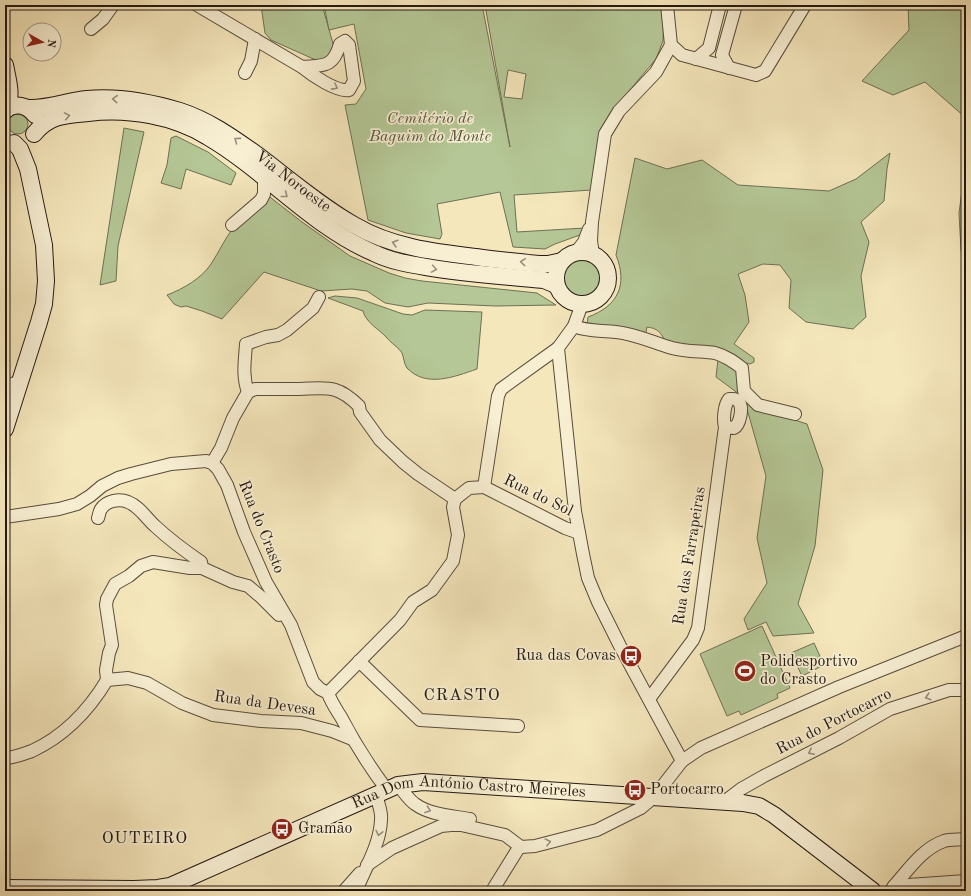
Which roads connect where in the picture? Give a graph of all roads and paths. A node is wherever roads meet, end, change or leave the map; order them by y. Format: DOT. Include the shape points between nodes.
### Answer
graph roads {
  1 [pos="113,5"];
  2 [pos="197,5"];
  3 [pos="667,5"];
  4 [pos="720,5"];
  5 [pos="736,5"];
  6 [pos="805,5"];
  7 [pos="91,29"];
  8 [pos="255,39"];
  9 [pos="671,45"];
  10 [pos="696,60"];
  11 [pos="5,65"];
  12 [pos="302,67"];
  13 [pos="729,68"];
  14 [pos="245,73"];
  15 [pos="10,86"];
  16 [pos="26,107"];
  17 [pos="5,110"];
  18 [pos="32,137"];
  19 [pos="8,142"];
  20 [pos="28,169"];
  21 [pos="264,179"];
  22 [pos="592,222"];
  23 [pos="232,225"];
  24 [pos="576,252"];
  25 [pos="593,254"];
  26 [pos="562,261"];
  27 [pos="556,285"];
  28 [pos="319,297"];
  29 [pos="578,307"];
  30 [pos="574,326"];
  31 [pos="558,348"];
  32 [pos="12,385"];
  33 [pos="248,392"];
  34 [pos="795,414"];
  35 [pos="725,427"];
  36 [pos="5,429"];
  37 [pos="212,463"];
  38 [pos="484,487"];
  39 [pos="456,499"];
  40 [pos="5,517"];
  41 [pos="98,518"];
  42 [pos="579,533"];
  43 [pos="202,568"];
  44 [pos="291,625"];
  45 [pos="966,636"];
  46 [pos="359,661"];
  47 [pos="107,680"];
  48 [pos="966,690"];
  49 [pos="328,693"];
  50 [pos="649,699"];
  51 [pos="518,726"];
  52 [pos="352,739"];
  53 [pos="5,758"];
  54 [pos="682,761"];
  55 [pos="387,790"];
  56 [pos="654,797"];
  57 [pos="724,802"];
  58 [pos="505,835"];
  59 [pos="966,839"];
  60 [pos="521,846"];
  61 [pos="366,867"];
  62 [pos="966,881"];
  63 [pos="5,888"];
  64 [pos="892,889"];
  65 [pos="107,890"];
  66 [pos="158,890"];
  67 [pos="344,891"];
  68 [pos="356,891"];
  69 [pos="492,891"];
  70 [pos="873,891"];
  1 -- 7 [label="street" via="103,19"];
  2 -- 8 [label="street"];
  3 -- 9 [label="street"];
  4 -- 10 [label="street" via="709,48"];
  5 -- 13 [label="street" via="722,55"];
  6 -- 13 [label="street" via="766,71 756,75"];
  8 -- 12 [label="street"];
  8 -- 14 [label="street" via="252,61"];
  9 -- 10 [label="street" via="682,55"];
  9 -- 22 [label="street" via="656,72 619,112 605,134"];
  10 -- 13 [label="street"];
  11 -- 15 [label="main road"];
  12 -- 12 [label="street, one-way" via="343,91 349,90 354,81 349,45 345,41 340,44 337,56 331,62"];
  15 -- 16 [label="main road" via="15,96"];
  15 -- 17 [label="main road"];
  16 -- 17 [label="main road, Via Noroeste" via="13,106"];
  16 -- 18 [label="main road" via="35,115 37,122"];
  26 -- 16 [label="main road, Via Noroeste, one-way" via="539,264 448,254 412,248 377,237 353,225 218,128 180,111 155,104 110,98 88,99 50,107"];
  18 -- 19 [label="main road" via="25,142"];
  18 -- 20 [label="main road" via="26,148"];
  18 -- 21 [label="main road, Via Noroeste, one-way" via="41,126 57,117 116,111 148,115 193,129 208,137"];
  19 -- 20 [label="main road" via="20,149"];
  20 -- 32 [label="main road" via="44,246 46,281 40,322"];
  21 -- 23 [label="street" via="264,194 261,200"];
  21 -- 27 [label="main road, Via Noroeste, one-way" via="334,230 366,250 387,258 446,271 544,280"];
  22 -- 24 [label="street" via="584,242"];
  22 -- 25 [label="street"];
  24 -- 25 [label="main road"];
  24 -- 26 [label="main road"];
  25 -- 29 [label="main road" via="605,266 607,283 599,298"];
  26 -- 27 [label="main road" via="556,272"];
  27 -- 29 [label="main road" via="560,293"];
  28 -- 33 [label="street" via="313,308 278,336 246,344 244,368"];
  29 -- 30 [label="street"];
  30 -- 31 [label="street"];
  30 -- 34 [label="street" via="584,330 616,332 690,352 727,357 742,368 744,391 758,405"];
  31 -- 38 [label="street" via="501,389"];
  31 -- 42 [label="street"];
  32 -- 36 [label="main road"];
  33 -- 37 [label="street"];
  33 -- 39 [label="street" via="255,389 316,387 343,392 359,406 360,412 380,440 418,474"];
  35 -- 50 [label="street, Rua das Farrapeiras" via="698,628 693,640"];
  37 -- 40 [label="street" via="206,461 171,464 131,474 102,486 77,504"];
  37 -- 44 [label="street, Rua do Crasto" via="227,485 266,582"];
  38 -- 39 [label="street" via="469,488"];
  38 -- 42 [label="street, Rua do Sol"];
  39 -- 46 [label="street" via="453,507 458,535 453,561 432,590 413,602 400,620"];
  41 -- 43 [label="street" via="101,509 109,502 120,499 129,502 201,562"];
  42 -- 50 [label="street" via="592,589"];
  43 -- 44 [label="street" via="248,586"];
  43 -- 47 [label="street" via="153,562 141,566 115,584 106,605 112,645 106,670"];
  44 -- 49 [label="street, Rua do Crasto" via="313,682"];
  45 -- 54 [label="street" via="818,696 700,748"];
  46 -- 49 [label="street"];
  46 -- 51 [label="street" via="420,720"];
  47 -- 52 [label="street, Rua da Devesa" via="128,678 147,683 182,703 213,715 301,723"];
  47 -- 53 [label="street" via="97,697 57,737 22,755"];
  48 -- 57 [label="street, Rua do Portocarro, one-way" via="949,690 890,708 741,789"];
  49 -- 52 [label="street, Rua do Crasto"];
  50 -- 54 [label="street"];
  52 -- 55 [label="street, Rua do Crasto"];
  54 -- 56 [label="street"];
  55 -- 56 [label="main road, Rua Dom António Castro Meireles" via="422,782"];
  55 -- 58 [label="street, Rua do Crasto, one-way" via="435,813 494,826"];
  55 -- 61 [label="street, one-way" via="378,837"];
  55 -- 66 [label="main road, Rua Dom António Castro Meireles"];
  56 -- 57 [label="main road, Rua Dom António Castro Meireles"];
  60 -- 56 [label="street, one-way" via="535,846 597,830 641,808"];
  57 -- 70 [label="main road, Rua Dom António Castro Meireles" via="759,806"];
  58 -- 60 [label="street, Rua do Crasto"];
  58 -- 61 [label="street" via="461,825 441,826 392,848"];
  59 -- 64 [label="street" via="946,841 933,846 920,856"];
  60 -- 69 [label="street" via="514,853"];
  61 -- 67 [label="street"];
  61 -- 68 [label="street"];
  62 -- 64 [label="street"];
  63 -- 65 [label="main road, Rua Dom António Castro Meireles"];
  65 -- 66 [label="main road, Rua Dom António Castro Meireles"];
}
